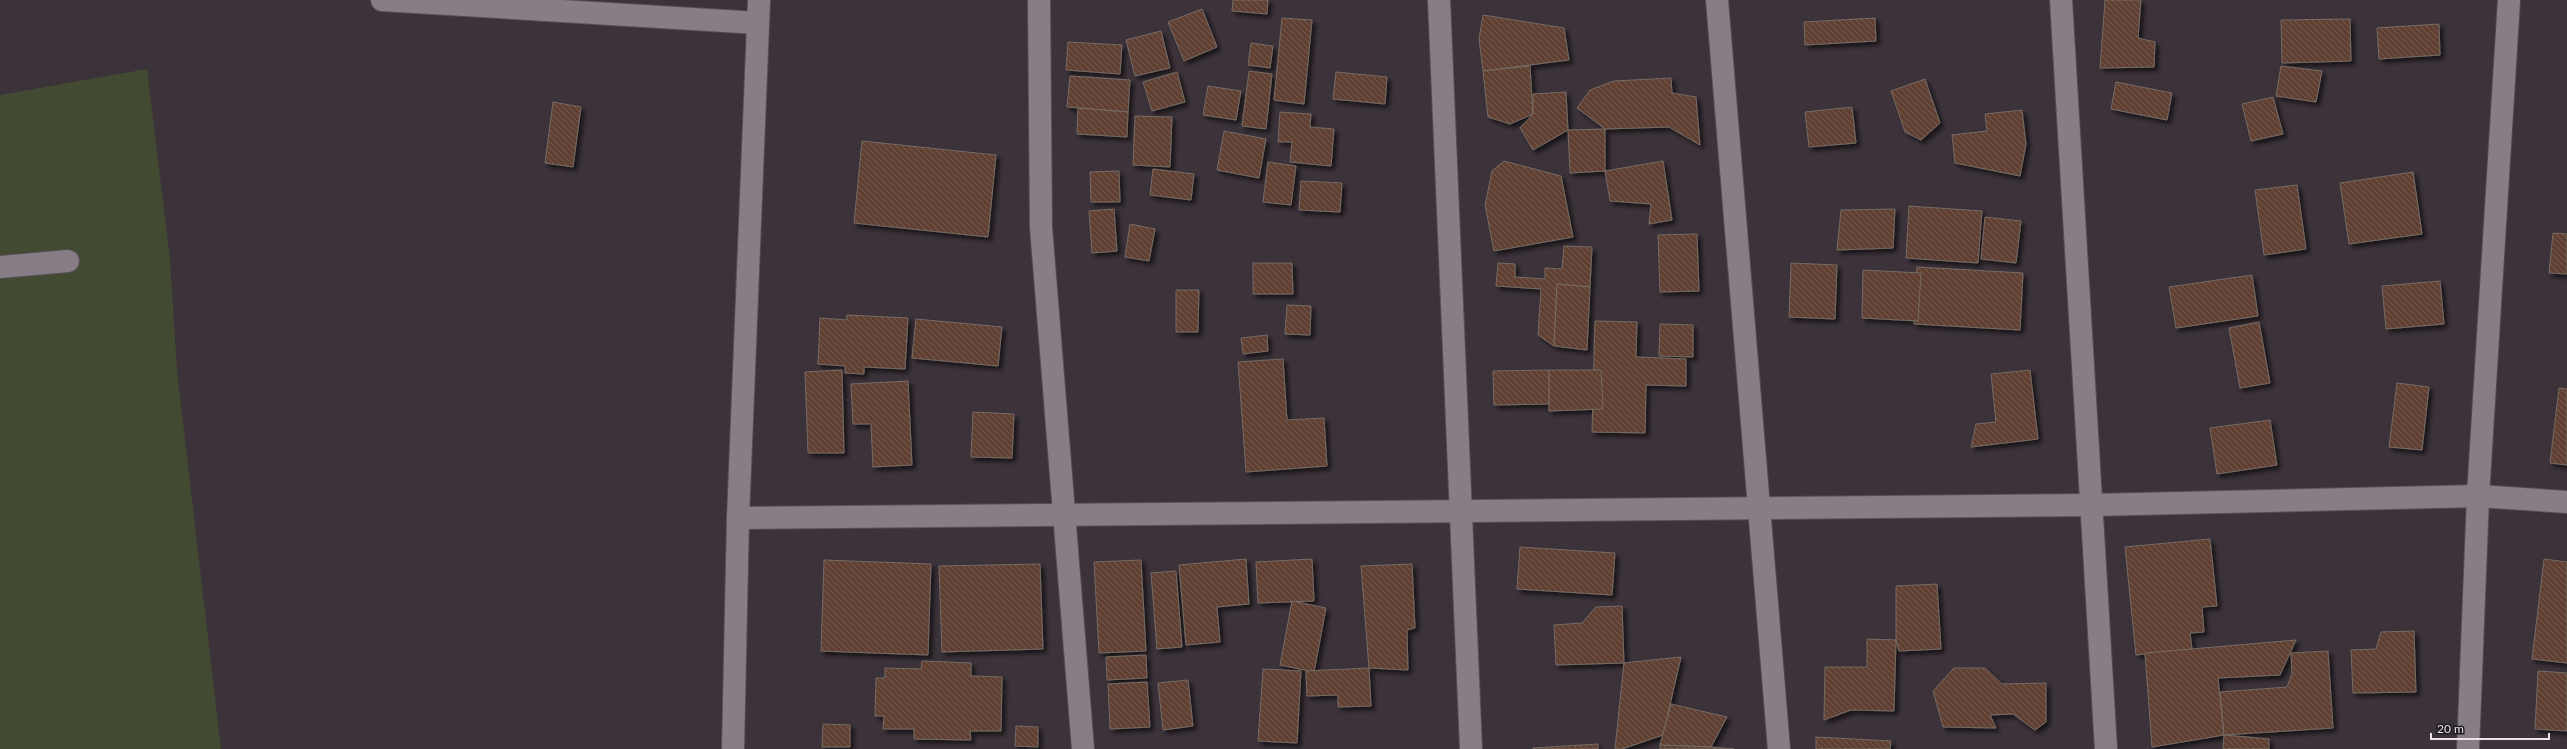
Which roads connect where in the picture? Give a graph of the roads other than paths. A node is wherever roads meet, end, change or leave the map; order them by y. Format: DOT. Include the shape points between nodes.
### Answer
graph roads {
  1 [pos="382,0"];
  2 [pos="759,0"];
  3 [pos="1039,0"];
  4 [pos="1439,0"];
  5 [pos="1717,0"];
  6 [pos="2061,0"];
  7 [pos="2509,0"];
  8 [pos="758,23"];
  9 [pos="68,261"];
  10 [pos="0,267"];
  11 [pos="2478,496"];
  12 [pos="2567,502"];
  13 [pos="2093,505"];
  14 [pos="1761,509"];
  15 [pos="1461,511"];
  16 [pos="1064,515"];
  17 [pos="738,518"];
  18 [pos="733,749"];
  19 [pos="1083,749"];
  20 [pos="1471,749"];
  21 [pos="1779,749"];
  22 [pos="2106,749"];
  23 [pos="2468,749"];
  1 -- 8 [label="street"];
  2 -- 8 [label="street"];
  3 -- 16 [label="street" via="1041,227"];
  4 -- 15 [label="street"];
  5 -- 14 [label="street"];
  6 -- 13 [label="street"];
  7 -- 11 [label="street"];
  8 -- 17 [label="street"];
  9 -- 10 [label="street"];
  11 -- 12 [label="street"];
  11 -- 13 [label="street"];
  11 -- 23 [label="street"];
  13 -- 14 [label="street"];
  13 -- 22 [label="street"];
  14 -- 15 [label="street"];
  14 -- 21 [label="street"];
  15 -- 16 [label="street"];
  15 -- 20 [label="street"];
  16 -- 17 [label="street"];
  16 -- 19 [label="street"];
  17 -- 18 [label="street"];
}
